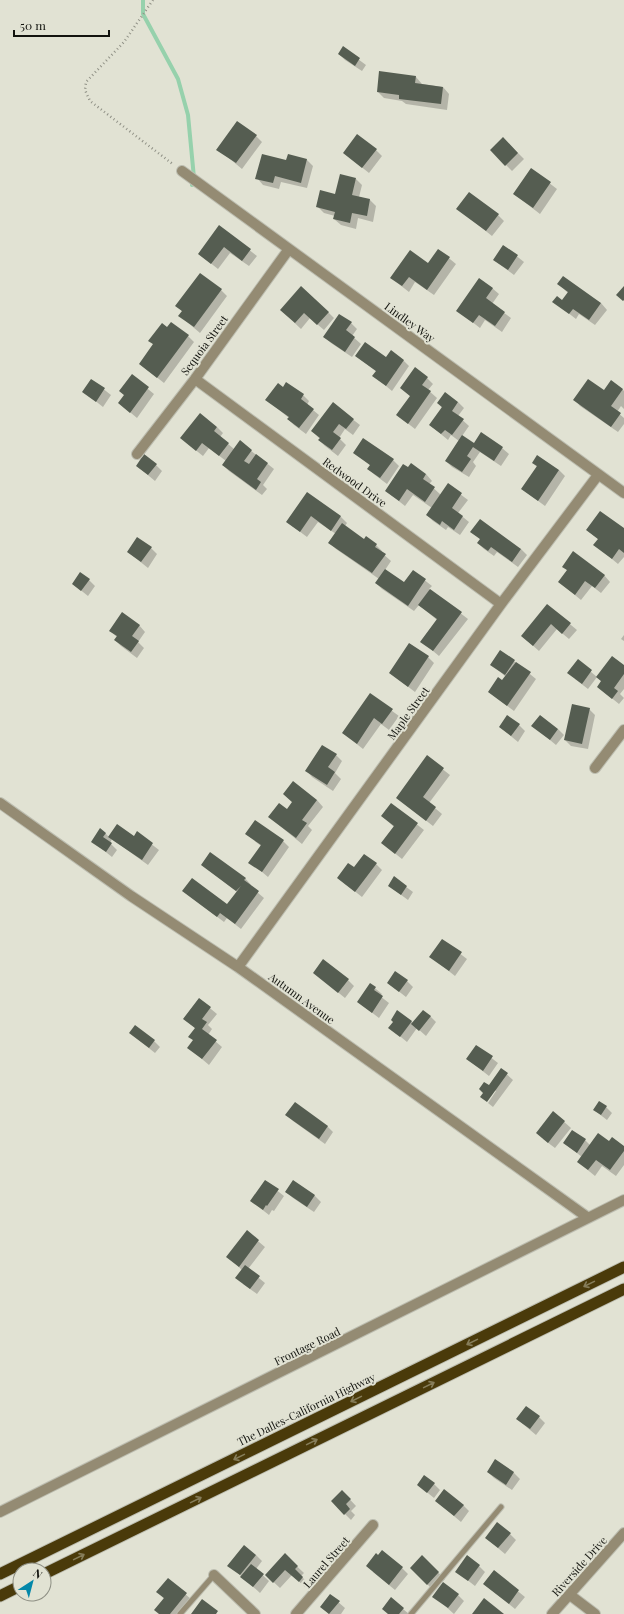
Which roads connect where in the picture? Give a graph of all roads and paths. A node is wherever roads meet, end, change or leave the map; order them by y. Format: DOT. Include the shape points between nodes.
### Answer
graph roads {
  1 [pos="153,0"];
  2 [pos="182,170"];
  3 [pos="289,249"];
  4 [pos="195,379"];
  5 [pos="136,454"];
  6 [pos="598,475"];
  7 [pos="624,493"];
  8 [pos="501,604"];
  9 [pos="624,730"];
  10 [pos="595,768"];
  11 [pos="0,803"];
  12 [pos="238,967"];
  13 [pos="624,1200"];
  14 [pos="587,1217"];
  15 [pos="624,1267"];
  16 [pos="624,1289"];
  17 [pos="501,1507"];
  18 [pos="0,1512"];
  19 [pos="373,1525"];
  20 [pos="624,1533"];
  21 [pos="52,1570"];
  22 [pos="0,1574"];
  23 [pos="214,1575"];
  24 [pos="12,1590"];
  25 [pos="570,1595"];
  26 [pos="0,1596"];
  27 [pos="180,1614"];
  28 [pos="255,1614"];
  29 [pos="296,1614"];
  30 [pos="411,1614"];
  31 [pos="552,1614"];
  32 [pos="595,1614"];
  1 -- 2 [label="path" via="124,42 86,82 85,90 90,101"];
  2 -- 3 [label="street, Lindley Way"];
  3 -- 4 [label="street, Sequoia Street"];
  3 -- 6 [label="street, Lindley Way"];
  4 -- 5 [label="street, Sequoia Street"];
  4 -- 8 [label="street, Redwood Drive"];
  6 -- 7 [label="street, Lindley Way"];
  6 -- 8 [label="street, Maple Street"];
  8 -- 12 [label="street, Maple Street"];
  9 -- 10 [label="street"];
  11 -- 12 [label="street, Autumn Avenue"];
  12 -- 14 [label="street, Autumn Avenue"];
  13 -- 14 [label="street, Frontage Road"];
  14 -- 18 [label="street, Frontage Road"];
  15 -- 22 [label="highway, The Dalles-California Highway, one-way"];
  21 -- 16 [label="highway, one-way"];
  17 -- 30 [label="lane"];
  19 -- 29 [label="street, Laurel Street"];
  20 -- 25 [label="street, Riverside Drive"];
  23 -- 27 [label="lane"];
  23 -- 28 [label="street"];
  24 -- 26 [label="highway"];
  25 -- 31 [label="street, Riverside Drive"];
  25 -- 32 [label="street"];
}
